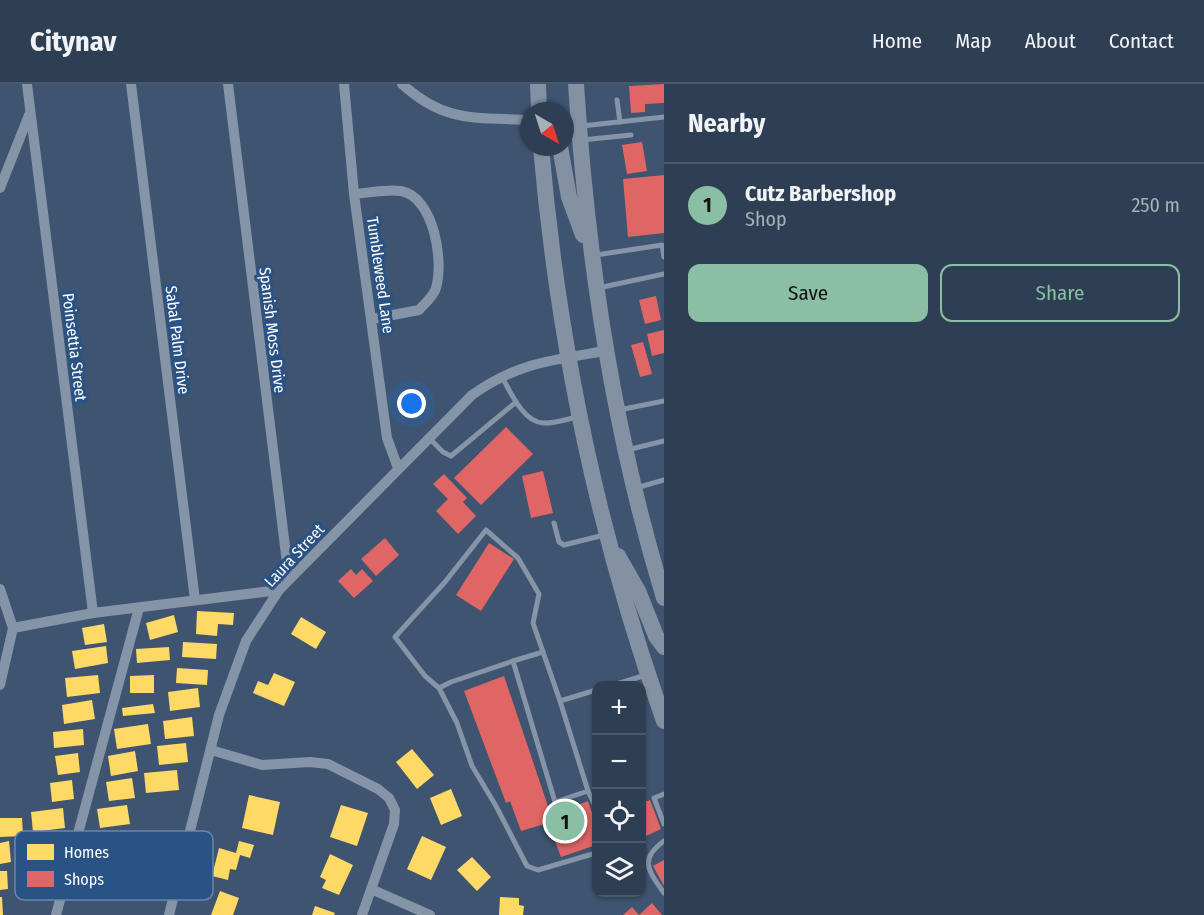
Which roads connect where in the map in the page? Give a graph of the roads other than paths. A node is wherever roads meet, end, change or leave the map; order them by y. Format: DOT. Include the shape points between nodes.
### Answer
graph roads {
  1 [pos="27,84"];
  2 [pos="131,84"];
  3 [pos="228,84"];
  4 [pos="344,84"];
  5 [pos="402,84"];
  6 [pos="538,84"];
  7 [pos="576,84"];
  8 [pos="617,100"];
  9 [pos="539,102"];
  10 [pos="30,112"];
  11 [pos="664,117"];
  12 [pos="520,120"];
  13 [pos="620,122"];
  14 [pos="579,133"];
  15 [pos="631,135"];
  16 [pos="543,156"];
  17 [pos="562,156"];
  18 [pos="0,188"];
  19 [pos="354,194"];
  20 [pos="664,257"];
  21 [pos="592,259"];
  22 [pos="664,274"];
  23 [pos="596,288"];
  24 [pos="372,319"];
  25 [pos="605,351"];
  26 [pos="567,357"];
  27 [pos="501,375"];
  28 [pos="664,400"];
  29 [pos="516,402"];
  30 [pos="617,411"];
  31 [pos="578,417"];
  32 [pos="429,438"];
  33 [pos="664,441"];
  34 [pos="625,451"];
  35 [pos="398,468"];
  36 [pos="664,480"];
  37 [pos="635,488"];
  38 [pos="554,524"];
  39 [pos="605,535"];
  40 [pos="659,562"];
  41 [pos="289,579"];
  42 [pos="0,589"];
  43 [pos="279,590"];
  44 [pos="664,598"];
  45 [pos="195,600"];
  46 [pos="139,608"];
  47 [pos="93,613"];
  48 [pos="13,628"];
  49 [pos="664,647"];
  50 [pos="543,652"];
  51 [pos="513,661"];
  52 [pos="656,676"];
  53 [pos="633,681"];
  54 [pos="0,686"];
  55 [pos="439,688"];
  56 [pos="592,691"];
  57 [pos="560,701"];
  58 [pos="664,721"];
  59 [pos="211,750"];
  60 [pos="588,791"];
  61 [pos="664,794"];
  62 [pos="592,799"];
  63 [pos="664,824"];
  64 [pos="79,831"];
  65 [pos="190,831"];
  66 [pos="664,841"];
  67 [pos="592,854"];
  68 [pos="371,889"];
  69 [pos="664,892"];
  70 [pos="60,900"];
  71 [pos="173,900"];
  72 [pos="56,915"];
  73 [pos="169,915"];
  74 [pos="362,915"];
  75 [pos="430,915"];
  1 -- 10 [label="street, Poinsettia Street"];
  2 -- 45 [label="street, Sabal Palm Drive"];
  3 -- 41 [label="street, Spanish Moss Drive"];
  4 -- 19 [label="street, Tumbleweed Lane"];
  5 -- 12 [label="street" via="430,107 457,117"];
  6 -- 9 [label="main road"];
  7 -- 14 [label="main road"];
  8 -- 13 [label="lane"];
  10 -- 18 [label="street"];
  10 -- 47 [label="street, Poinsettia Street"];
  11 -- 13 [label="lane"];
  13 -- 14 [label="lane"];
  14 -- 15 [label="lane"];
  14 -- 21 [label="main road"];
  16 -- 26 [label="main road" via="547,217"];
  17 -- 21 [label="main road" via="569,197"];
  19 -- 24 [label="street, Tumbleweed Lane"];
  19 -- 24 [label="street" via="402,191 423,203 434,230 436,290 419,310"];
  20 -- 21 [label="lane" via="662,245"];
  21 -- 23 [label="main road"];
  22 -- 23 [label="lane"];
  23 -- 25 [label="main road"];
  24 -- 35 [label="street, Tumbleweed Lane" via="387,438"];
  25 -- 26 [label="street, Laura Street"];
  25 -- 30 [label="main road"];
  26 -- 27 [label="street, Laura Street"];
  26 -- 31 [label="main road"];
  27 -- 29 [label="lane"];
  27 -- 32 [label="street, Laura Street" via="472,395"];
  28 -- 30 [label="lane"];
  29 -- 31 [label="lane" via="531,418 542,423"];
  29 -- 32 [label="lane" via="451,456"];
  30 -- 34 [label="main road"];
  31 -- 39 [label="main road"];
  32 -- 35 [label="street, Laura Street"];
  33 -- 34 [label="lane"];
  34 -- 37 [label="main road"];
  35 -- 41 [label="street, Laura Street"];
  36 -- 37 [label="lane"];
  37 -- 40 [label="main road"];
  38 -- 39 [label="lane" via="559,542 564,545"];
  39 -- 49 [label="main road" via="638,591"];
  39 -- 52 [label="main road"];
  40 -- 44 [label="main road"];
  41 -- 43 [label="street, Laura Street"];
  42 -- 48 [label="street"];
  43 -- 45 [label="street"];
  43 -- 59 [label="street, Laura Street" via="246,641 219,715"];
  45 -- 46 [label="street"];
  46 -- 47 [label="street"];
  46 -- 64 [label="street"];
  47 -- 48 [label="street"];
  48 -- 54 [label="street"];
  50 -- 51 [label="lane"];
  50 -- 55 [label="lane" via="533,623 539,594 518,558 486,530 394,637"];
  50 -- 57 [label="lane"];
  51 -- 55 [label="lane"];
  51 -- 60 [label="lane" via="555,802"];
  52 -- 53 [label="lane"];
  52 -- 58 [label="main road"];
  55 -- 67 [label="lane" via="472,766 527,866 538,870"];
  56 -- 57 [label="lane"];
  57 -- 60 [label="lane"];
  59 -- 65 [label="street, Laura Street"];
  59 -- 68 [label="street" via="262,765 327,764 389,798 395,810 394,824"];
  60 -- 62 [label="lane"];
  61 -- 63 [label="lane" via="654,798"];
  66 -- 69 [label="lane" via="648,858 648,868"];
  68 -- 74 [label="street"];
  68 -- 75 [label="street"];
  70 -- 72 [label="street"];
  71 -- 73 [label="street, Laura Street"];
}
